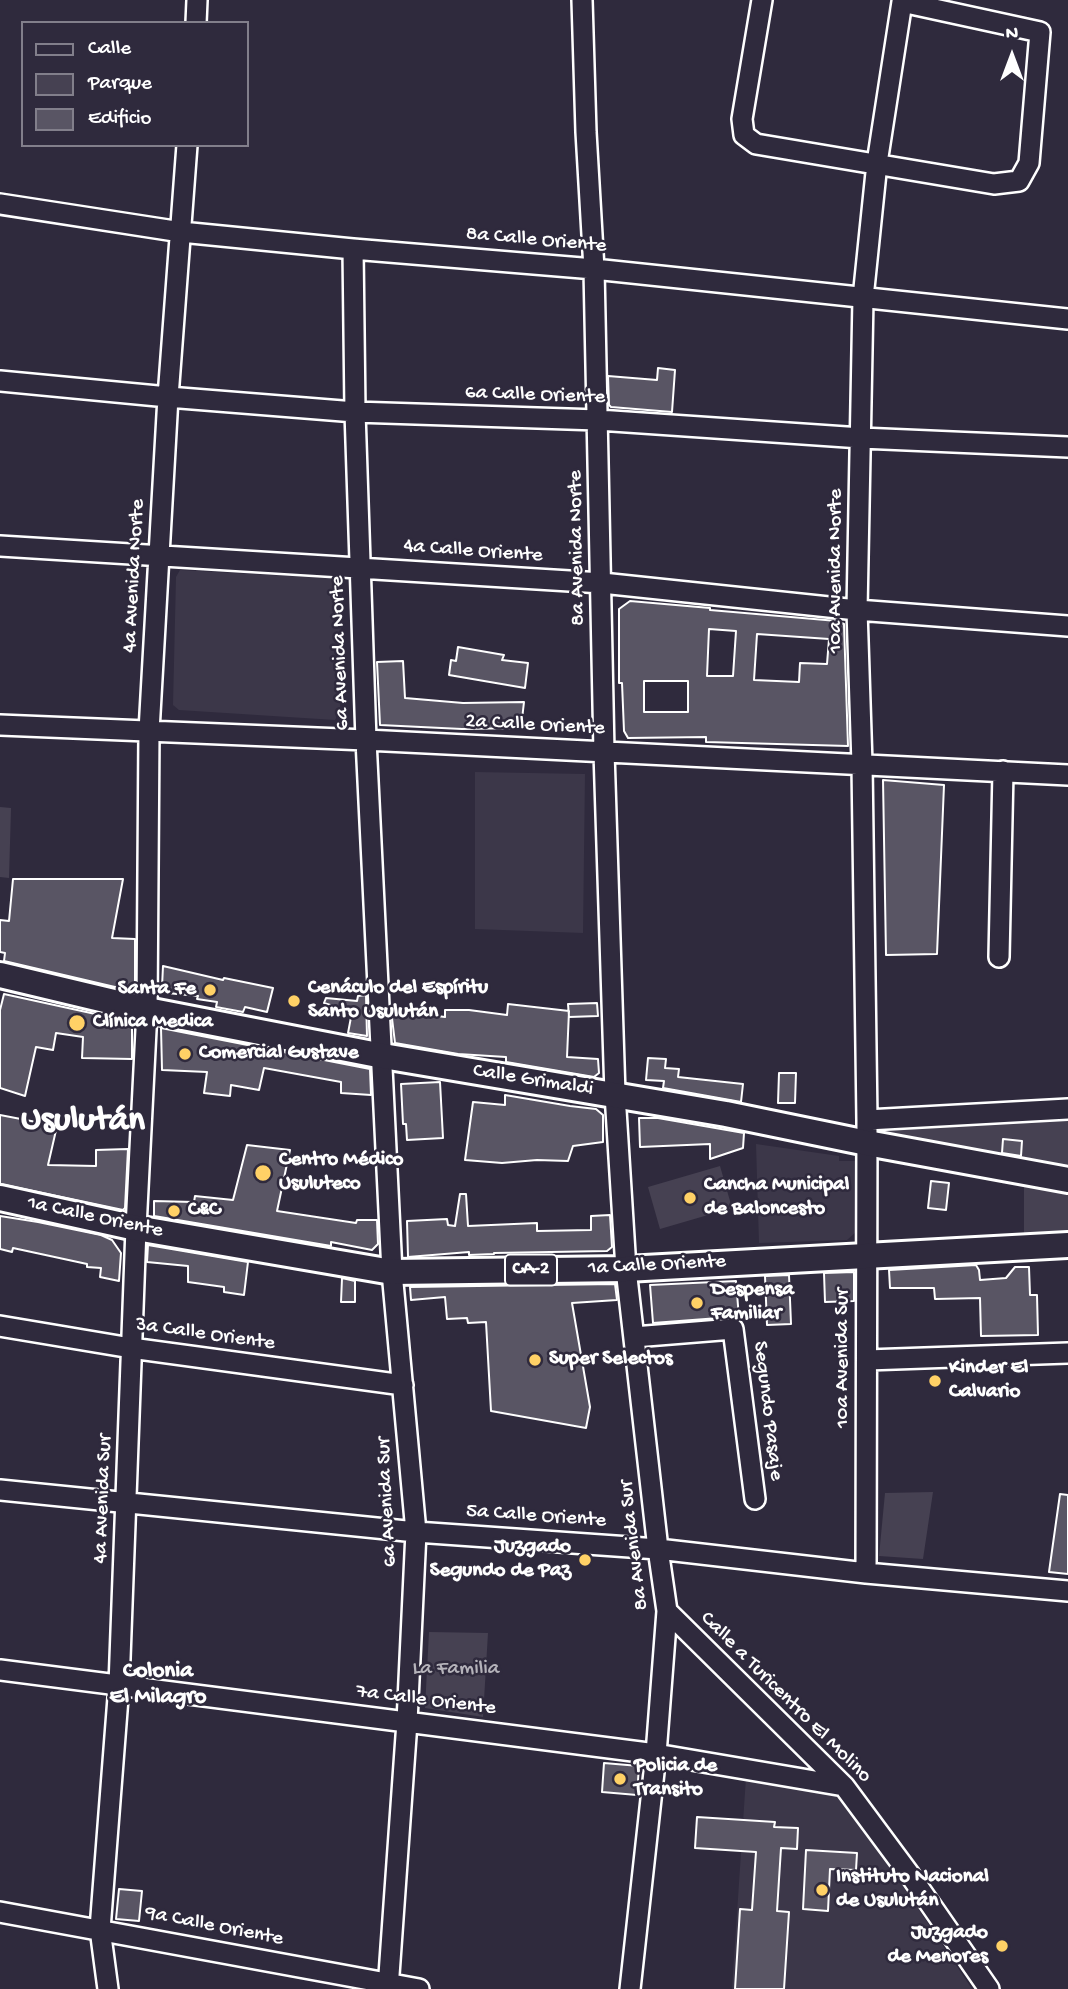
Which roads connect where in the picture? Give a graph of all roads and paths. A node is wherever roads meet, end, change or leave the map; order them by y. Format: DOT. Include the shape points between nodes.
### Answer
graph roads {
  1 [pos="197,0"];
  2 [pos="582,0"];
  3 [pos="762,0"];
  4 [pos="196,21"];
  5 [pos="187,147"];
  6 [pos="877,163"];
  7 [pos="0,204"];
  8 [pos="181,232"];
  9 [pos="353,249"];
  10 [pos="594,269"];
  11 [pos="863,298"];
  12 [pos="1068,319"];
  13 [pos="0,381"];
  14 [pos="168,397"];
  15 [pos="355,412"];
  16 [pos="598,420"];
  17 [pos="861,438"];
  18 [pos="1068,447"];
  19 [pos="0,546"];
  20 [pos="159,556"];
  21 [pos="361,568"];
  22 [pos="602,583"];
  23 [pos="857,610"];
  24 [pos="1068,626"];
  25 [pos="0,724"];
  26 [pos="149,731"];
  27 [pos="366,740"];
  28 [pos="604,752"];
  29 [pos="862,764"];
  30 [pos="1003,771"];
  31 [pos="1068,775"];
  32 [pos="999,957"];
  33 [pos="0,975"];
  34 [pos="147,1010"];
  35 [pos="383,1056"];
  36 [pos="615,1094"];
  37 [pos="1068,1109"];
  38 [pos="867,1132"];
  39 [pos="1068,1180"];
  40 [pos="0,1198"];
  41 [pos="136,1228"];
  42 [pos="1068,1245"];
  43 [pos="866,1255"];
  44 [pos="626,1269"];
  45 [pos="392,1272"];
  46 [pos="0,1326"];
  47 [pos="634,1338"];
  48 [pos="131,1348"];
  49 [pos="1068,1353"];
  50 [pos="867,1360"];
  51 [pos="404,1385"];
  52 [pos="0,1490"];
  53 [pos="755,1499"];
  54 [pos="127,1503"];
  55 [pos="416,1532"];
  56 [pos="658,1549"];
  57 [pos="866,1573"];
  58 [pos="1068,1591"];
  59 [pos="667,1612"];
  60 [pos="0,1670"];
  61 [pos="119,1685"];
  62 [pos="407,1722"];
  63 [pos="656,1754"];
  64 [pos="844,1786"];
  65 [pos="0,1912"];
  66 [pos="100,1929"];
  67 [pos="388,1986"];
  68 [pos="108,1989"];
  69 [pos="419,1989"];
  70 [pos="630,1989"];
  71 [pos="989,1989"];
  1 -- 4 [label="street"];
  2 -- 10 [label="street, 8a Avenida Norte"];
  3 -- 6 [label="street" via="742,119 744,135 756,144"];
  5 -- 8 [label="street, 4a Avenida Norte"];
  6 -- 6 [label="street, 10a Avenida Norte" via="902,2 1040,32 1029,163 1019,181 995,184"];
  6 -- 11 [label="street, 10a Avenida Norte"];
  7 -- 8 [label="street, 8a Calle Oriente"];
  8 -- 9 [label="street, 8a Calle Oriente"];
  8 -- 14 [label="street, 4a Avenida Norte"];
  9 -- 10 [label="street, 8a Calle Oriente"];
  9 -- 15 [label="street, 6a Avenida Norte"];
  10 -- 11 [label="street, 8a Calle Oriente"];
  10 -- 16 [label="street, 8a Avenida Norte"];
  11 -- 12 [label="street, 8a Calle Oriente"];
  11 -- 17 [label="street, 10a Avenida Norte"];
  13 -- 14 [label="street, 6a Calle Oriente"];
  14 -- 15 [label="street, 6a Calle Oriente"];
  14 -- 20 [label="street, 4a Avenida Norte"];
  15 -- 16 [label="street, 6a Calle Oriente"];
  15 -- 21 [label="street, 6a Avenida Norte"];
  16 -- 17 [label="street, 6a Calle Oriente"];
  16 -- 22 [label="street, 8a Avenida Norte"];
  17 -- 18 [label="street, 6a Calle Oriente"];
  17 -- 23 [label="street, 10a Avenida Norte"];
  19 -- 20 [label="street, 4a Calle Oriente"];
  20 -- 21 [label="street, 4a Calle Oriente"];
  20 -- 26 [label="street, 4a Avenida Norte"];
  21 -- 22 [label="street, 4a Calle Oriente"];
  21 -- 27 [label="street, 6a Avenida Norte"];
  22 -- 23 [label="street, 4a Calle Oriente"];
  22 -- 28 [label="street, 8a Avenida Norte"];
  23 -- 24 [label="street, 4a Calle Oriente"];
  23 -- 29 [label="street, 10a Avenida Norte"];
  25 -- 26 [label="street, 2a Calle Oriente"];
  26 -- 27 [label="street, 2a Calle Oriente"];
  26 -- 34 [label="street, 4a Avenida Norte"];
  27 -- 28 [label="street, 2a Calle Oriente"];
  27 -- 35 [label="street, 6a Avenida Norte"];
  28 -- 29 [label="street, 2a Calle Oriente"];
  28 -- 36 [label="street, 8a Avenida Norte"];
  29 -- 30 [label="street, 2a Calle Oriente"];
  29 -- 38 [label="street, 10a Avenida Norte"];
  30 -- 31 [label="street, 2a Calle Oriente"];
  30 -- 32 [label="street"];
  33 -- 34 [label="main road, Calle Grimaldi"];
  34 -- 35 [label="main road, Calle Grimaldi"];
  34 -- 41 [label="street, 4a Avenida Sur"];
  35 -- 36 [label="main road, Calle Grimaldi"];
  35 -- 45 [label="street, 6a Avenida Sur"];
  36 -- 38 [label="main road, Calle Grimaldi"];
  36 -- 44 [label="street, 8a Avenida Sur"];
  37 -- 38 [label="street"];
  38 -- 39 [label="main road, Calle Grimaldi"];
  38 -- 43 [label="street, 10a Avenida Sur"];
  40 -- 41 [label="main road, 1a Calle Oriente / CA-2"];
  41 -- 45 [label="main road, 1a Calle Oriente / CA-2"];
  41 -- 48 [label="street, 4a Avenida Sur"];
  42 -- 43 [label="main road, 1a Calle Oriente / CA-2"];
  43 -- 44 [label="main road, 1a Calle Oriente / CA-2"];
  43 -- 50 [label="street, 10a Avenida Sur"];
  44 -- 45 [label="main road, 1a Calle Oriente / CA-2"];
  44 -- 47 [label="street, 8a Avenida Sur"];
  45 -- 51 [label="street, 6a Avenida Sur"];
  46 -- 48 [label="street, 3a Calle Oriente"];
  47 -- 53 [label="street, Segundo Pasaje" via="733,1329"];
  47 -- 56 [label="street, 8a Avenida Sur"];
  48 -- 51 [label="street, 3a Calle Oriente"];
  48 -- 54 [label="street, 4a Avenida Sur"];
  49 -- 50 [label="street"];
  50 -- 57 [label="street, 10a Avenida Sur"];
  51 -- 55 [label="street, 6a Avenida Sur"];
  52 -- 54 [label="street, 5a Calle Oriente"];
  54 -- 55 [label="street, 5a Calle Oriente"];
  54 -- 61 [label="street, 4a Avenida Sur"];
  55 -- 56 [label="street, 5a Calle Oriente"];
  55 -- 62 [label="street, 6a Avenida Sur"];
  56 -- 57 [label="street, 5a Calle Oriente"];
  56 -- 59 [label="street, 8a Avenida Sur"];
  57 -- 58 [label="street, 5a Calle Oriente"];
  59 -- 63 [label="street, 8a Avenida Sur"];
  59 -- 64 [label="street, Calle a Turicentro El Molino"];
  60 -- 61 [label="street, 7a Calle Oriente"];
  61 -- 62 [label="street, 7a Calle Oriente"];
  61 -- 66 [label="street, 4a Avenida Sur"];
  62 -- 63 [label="street, 7a Calle Oriente"];
  62 -- 67 [label="street, 6a Avenida Sur"];
  63 -- 64 [label="street, 7a Calle Oriente"];
  63 -- 70 [label="street, 8a Avenida Sur"];
  64 -- 71 [label="street, Calle a Turicentro El Molino"];
  65 -- 66 [label="street, 9a Calle Oriente"];
  66 -- 67 [label="street, 9a Calle Oriente"];
  66 -- 68 [label="street, 4a Avenida Sur"];
  67 -- 69 [label="street, 9a Calle Oriente"];
}
